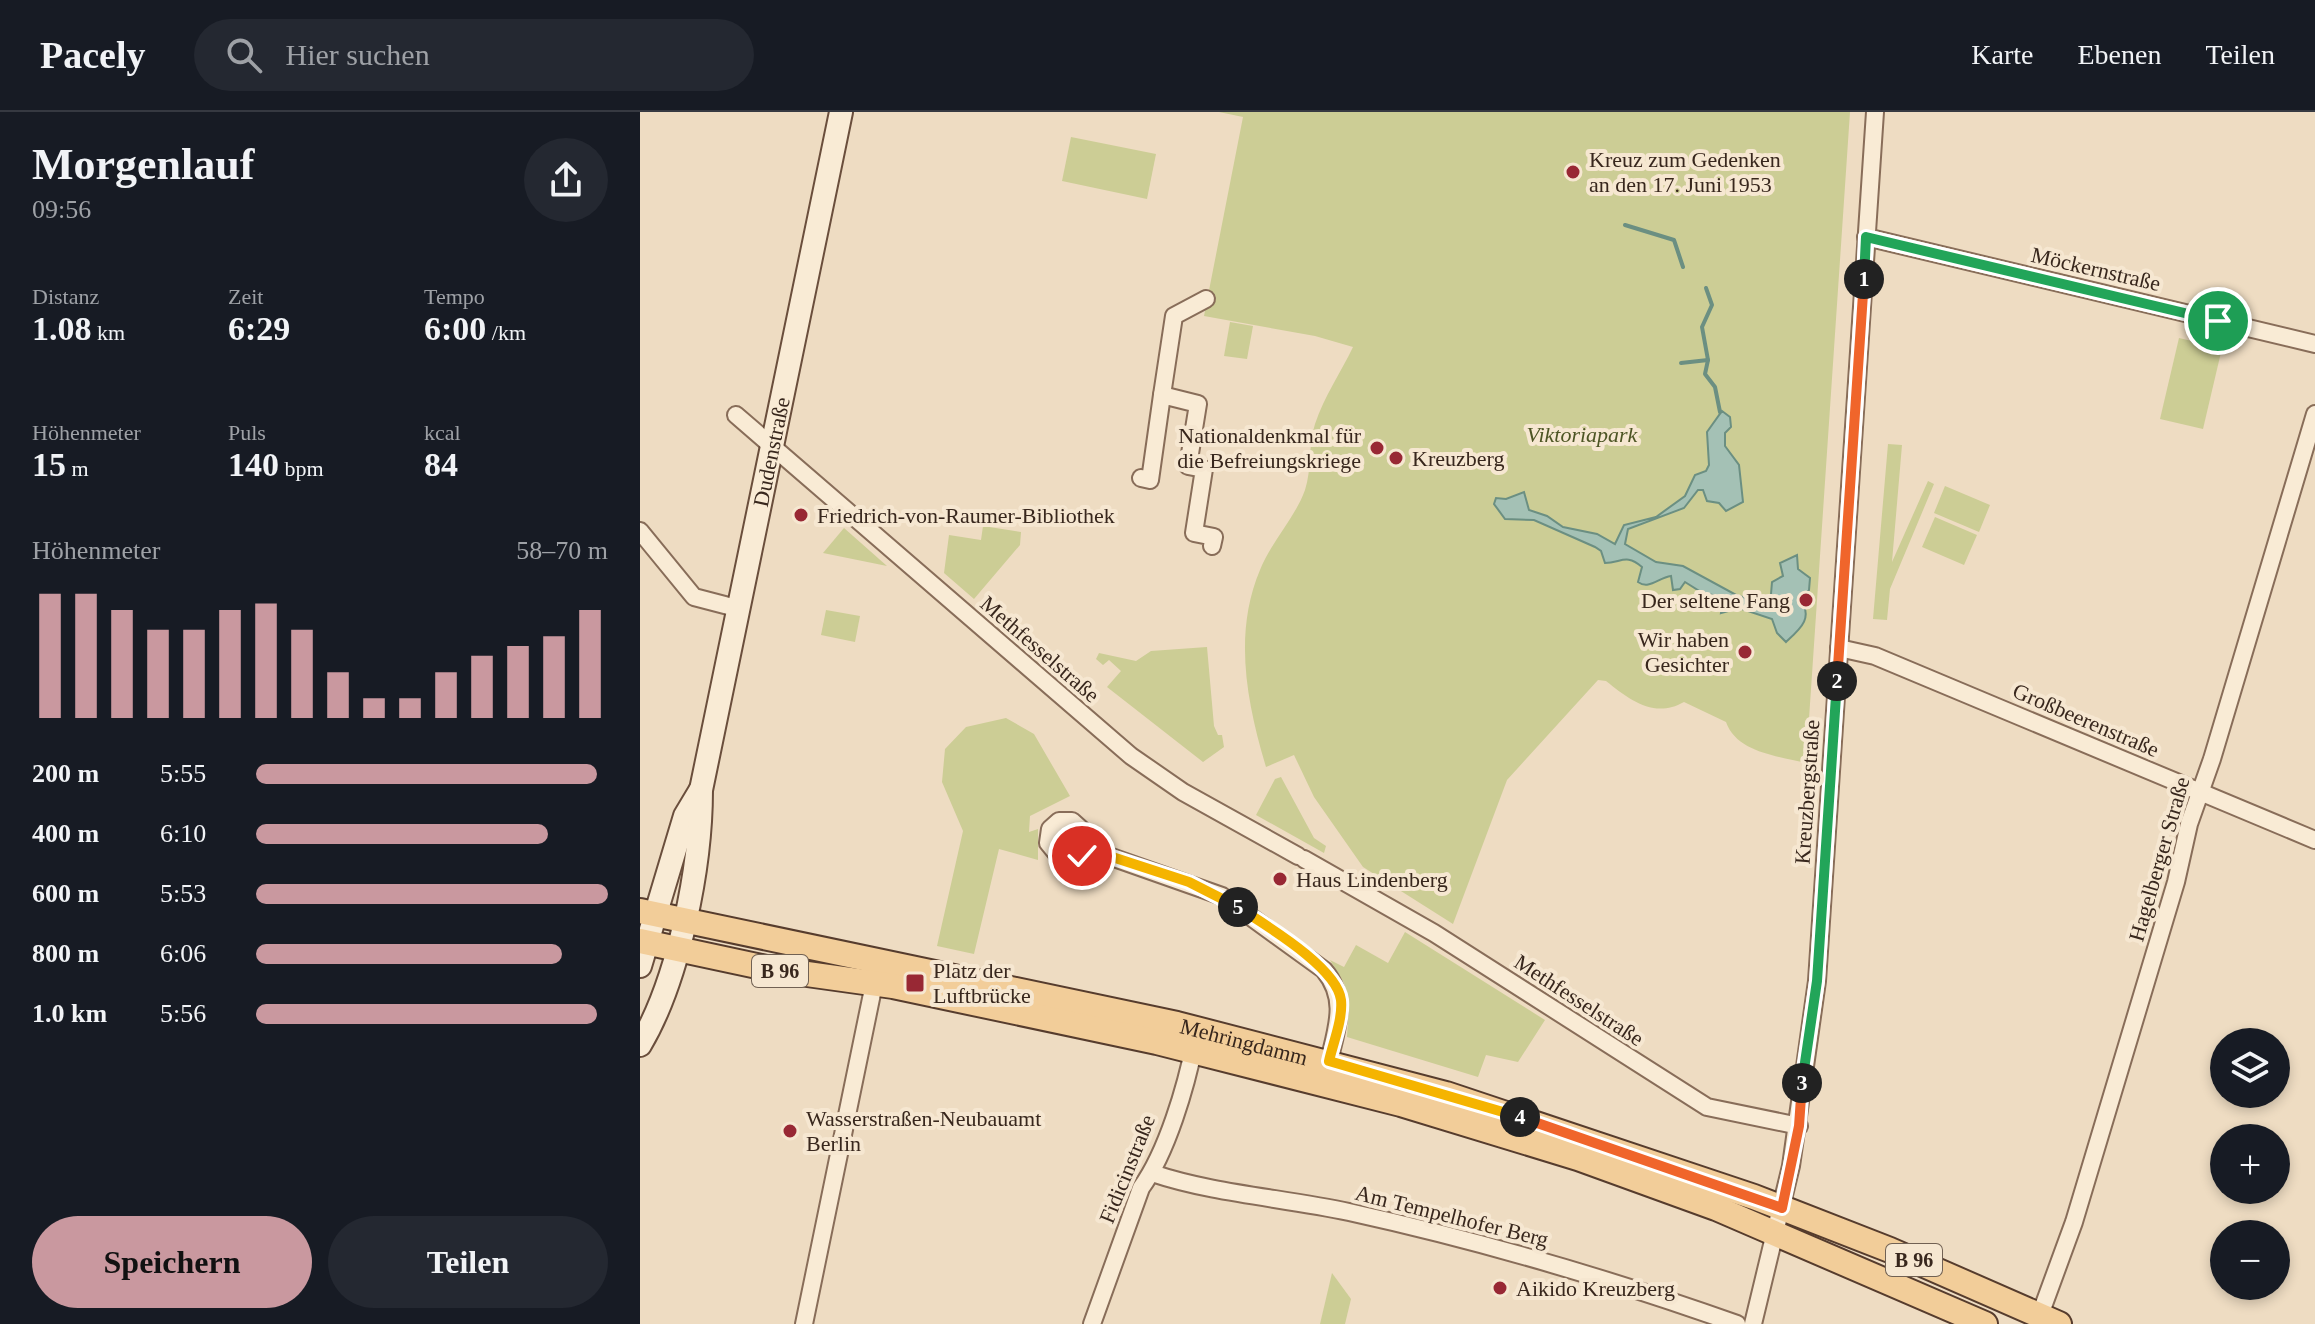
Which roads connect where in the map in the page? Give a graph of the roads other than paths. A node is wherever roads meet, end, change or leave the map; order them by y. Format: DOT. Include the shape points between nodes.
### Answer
graph roads {
  1 [pos="841,112"];
  2 [pos="1875,112"];
  3 [pos="1866,237"];
  4 [pos="1206,299"];
  5 [pos="2315,344"];
  6 [pos="1162,395"];
  7 [pos="2315,414"];
  8 [pos="736,415"];
  9 [pos="773,448"];
  10 [pos="1141,478"];
  11 [pos="640,531"];
  12 [pos="1212,546"];
  13 [pos="740,609"];
  14 [pos="1839,648"];
  15 [pos="701,790"];
  16 [pos="2200,792"];
  17 [pos="2315,840"];
  18 [pos="1097,852"];
  19 [pos="648,913"];
  20 [pos="683,920"];
  21 [pos="644,942"];
  22 [pos="677,949"];
  23 [pos="640,966"];
  24 [pos="877,973"];
  25 [pos="1196,1040"];
  26 [pos="640,1045"];
  27 [pos="1329,1061"];
  28 [pos="1799,1126"];
  29 [pos="1152,1173"];
  30 [pos="1782,1208"];
  31 [pos="1777,1232"];
  32 [pos="2050,1320"];
  33 [pos="804,1324"];
  34 [pos="1092,1324"];
  35 [pos="1737,1324"];
  36 [pos="1753,1324"];
  37 [pos="1985,1324"];
  1 -- 9 [label="main road, Dudenstraße"];
  2 -- 3 [label="street, Kreuzbergstraße"];
  3 -- 5 [label="street, Möckernstraße"];
  3 -- 14 [label="street, Kreuzbergstraße"];
  4 -- 6 [label="street" via="1174,316"];
  6 -- 10 [label="street" via="1150,480"];
  6 -- 12 [label="street" via="1198,404 1188,466 1204,469 1194,533 1214,537"];
  7 -- 16 [label="street, Hagelberger Straße"];
  8 -- 9 [label="street, Methfesselstraße"];
  9 -- 13 [label="main road, Dudenstraße"];
  9 -- 28 [label="street, Methfesselstraße" via="1131,756 1183,792 1434,933 1707,1107"];
  11 -- 13 [label="street" via="694,597"];
  13 -- 15 [label="main road, Dudenstraße"];
  14 -- 16 [label="street, Großbeerenstraße" via="1875,656"];
  14 -- 28 [label="street, Kreuzbergstraße" via="1817,981"];
  15 -- 19 [label="main road, Dudenstraße" via="685,816"];
  15 -- 20 [label="main road, Dudenstraße" via="701,826"];
  16 -- 17 [label="street, Großbeerenstraße"];
  16 -- 32 [label="street, Hagelberger Straße"];
  18 -- 27 [label="street" via="1222,896 1324,970 1341,1000"];
  19 -- 20 [label="main road, B 96"];
  19 -- 21 [label="main road"];
  20 -- 22 [label="main road"];
  20 -- 24 [label="main road, Mehringdamm / B 96"];
  21 -- 22 [label="main road, B 96"];
  21 -- 23 [label="main road"];
  22 -- 24 [label="main road, Mehringdamm / B 96" via="771,969"];
  22 -- 26 [label="main road" via="656,1017"];
  24 -- 25 [label="main road, Mehringdamm / B 96"];
  24 -- 33 [label="street"];
  25 -- 27 [label="main road, Mehringdamm / B 96"];
  25 -- 29 [label="street, Fidicinstraße" via="1189,1075"];
  25 -- 31 [label="main road, Mehringdamm / B 96" via="1633,1177"];
  27 -- 30 [label="main road, Mehringdamm / B 96" via="1510,1113"];
  28 -- 30 [label="street, Kreuzbergstraße"];
  29 -- 34 [label="street, Fidicinstraße" via="1141,1188"];
  29 -- 35 [label="street, Am Tempelhofer Berg" via="1349,1212 1480,1245"];
  30 -- 31 [label="street, Kreuzbergstraße"];
  30 -- 32 [label="main road, Mehringdamm / B 96"];
  31 -- 36 [label="street, Kreuzbergstraße"];
  31 -- 37 [label="main road, Mehringdamm / B 96"];
}
